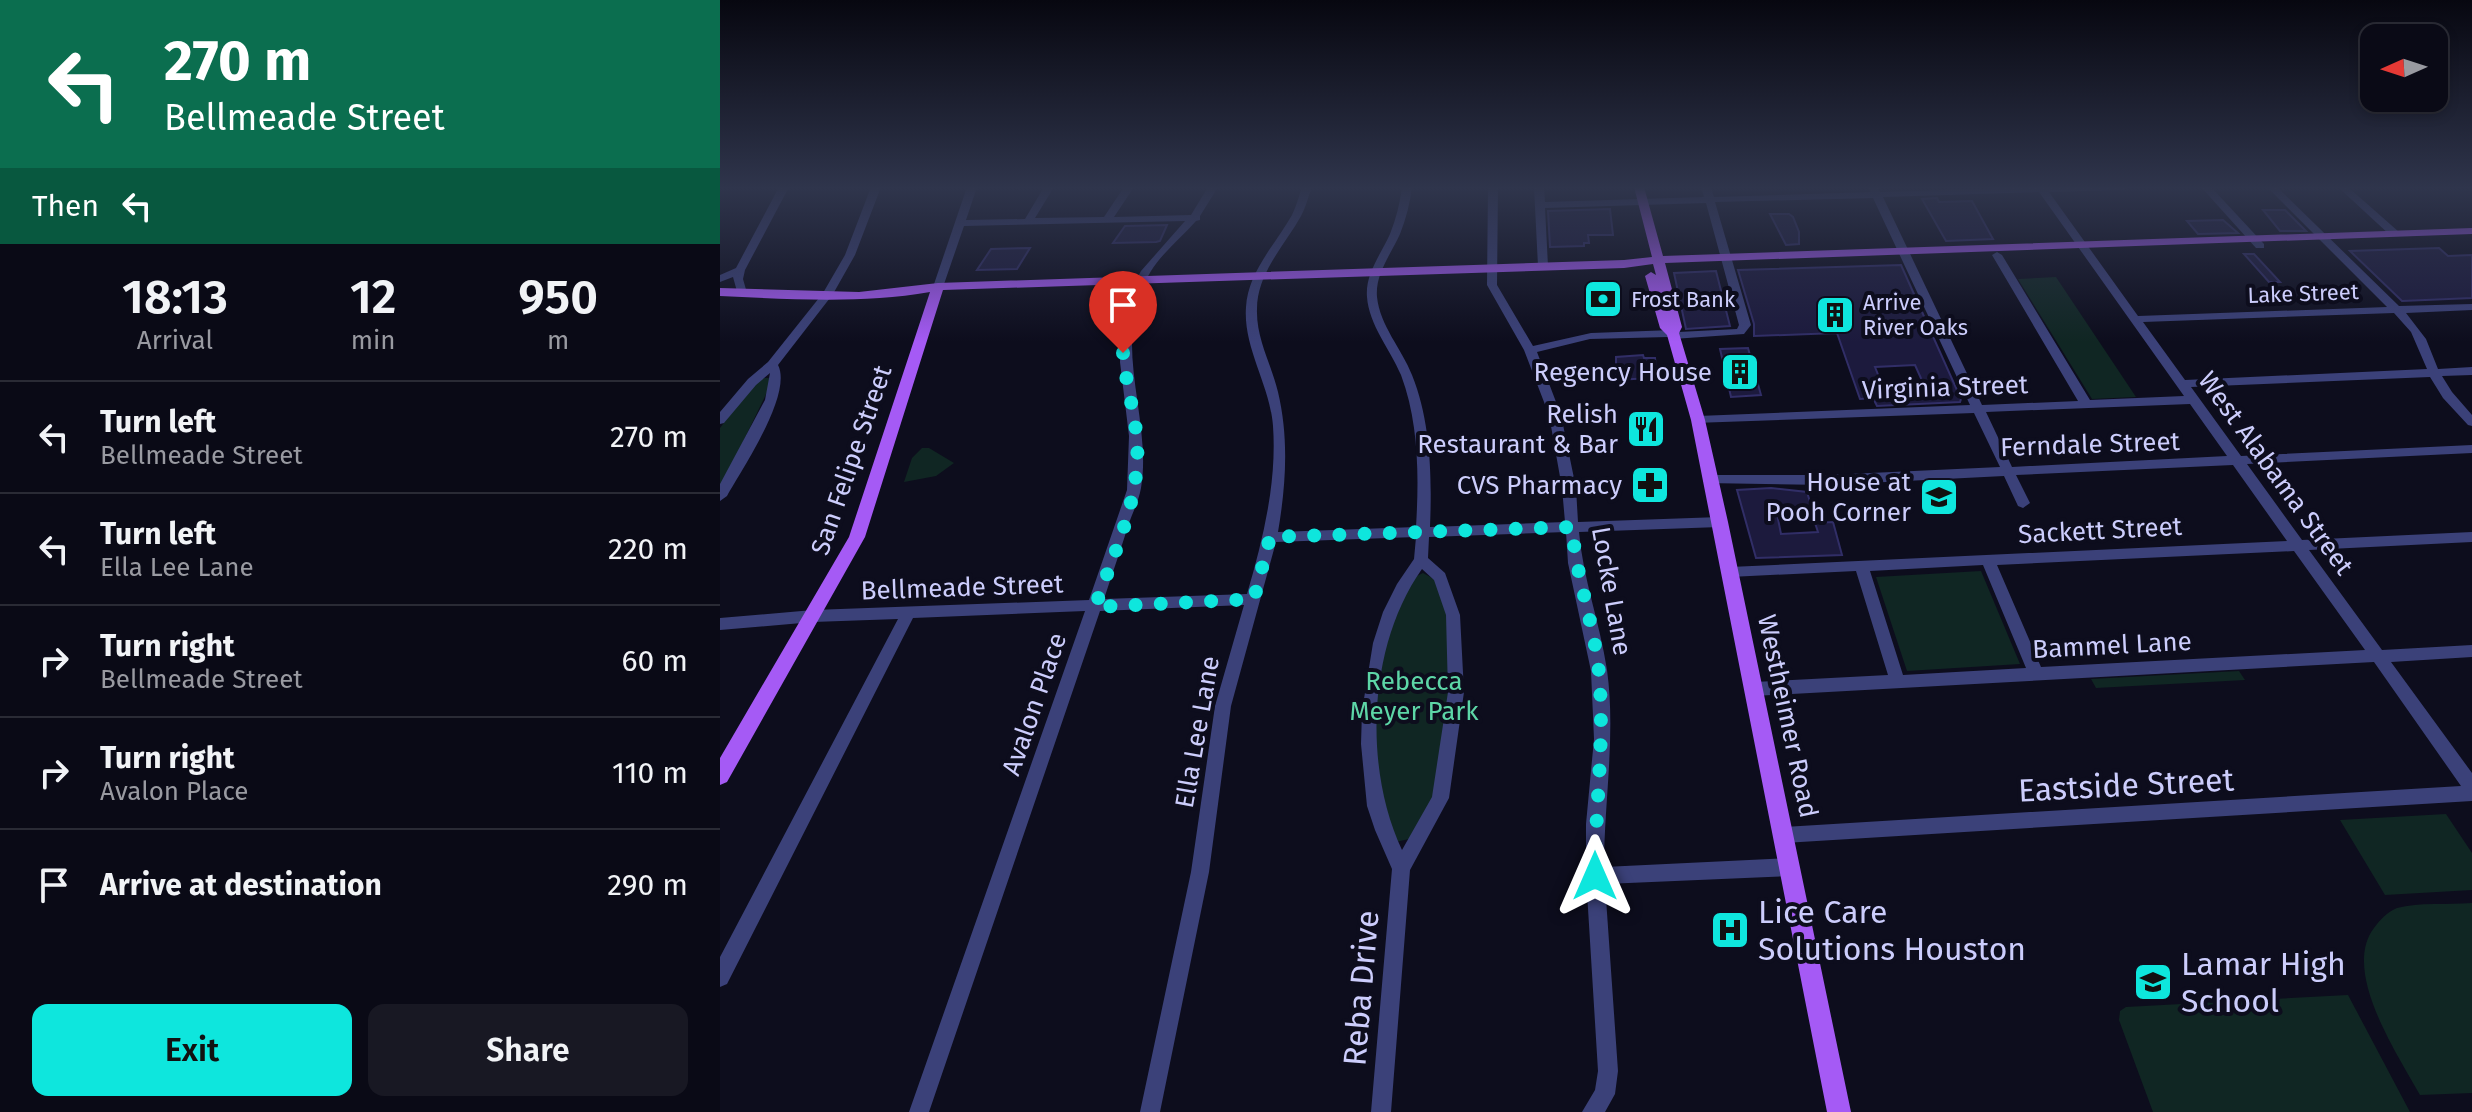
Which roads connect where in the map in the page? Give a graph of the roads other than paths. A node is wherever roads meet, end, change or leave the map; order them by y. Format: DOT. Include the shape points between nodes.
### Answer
graph roads {
  1 [pos="756,239"];
  2 [pos="856,239"];
  3 [pos="955,239"];
  4 [pos="1176,239"];
  5 [pos="1282,239"];
  6 [pos="1391,239"];
  7 [pos="1491,239"];
  8 [pos="1542,239"];
  9 [pos="1648,239"];
  10 [pos="1721,239"];
  11 [pos="1898,239"];
  12 [pos="2078,239"];
  13 [pos="2254,239"];
  14 [pos="2339,239"];
  15 [pos="2407,239"];
  16 [pos="2326,240"];
  17 [pos="2257,242"];
  18 [pos="2011,248"];
  19 [pos="2085,248"];
  20 [pos="1906,255"];
  21 [pos="1997,255"];
  22 [pos="1727,261"];
  23 [pos="1654,264"];
  24 [pos="1543,266"];
  25 [pos="1490,269"];
  26 [pos="740,270"];
  27 [pos="1375,272"];
  28 [pos="1258,277"];
  29 [pos="1141,281"];
  30 [pos="720,282"];
  31 [pos="938,287"];
  32 [pos="742,289"];
  33 [pos="830,290"];
  34 [pos="720,292"];
  35 [pos="2472,307"];
  36 [pos="2397,309"];
  37 [pos="2136,319"];
  38 [pos="1673,334"];
  39 [pos="1530,350"];
  40 [pos="772,365"];
  41 [pos="2472,371"];
  42 [pos="2433,372"];
  43 [pos="2182,384"];
  44 [pos="2194,400"];
  45 [pos="2086,404"];
  46 [pos="1977,408"];
  47 [pos="720,420"];
  48 [pos="1698,420"];
  49 [pos="2472,422"];
  50 [pos="2472,449"];
  51 [pos="2238,462"];
  52 [pos="2007,471"];
  53 [pos="1710,480"];
  54 [pos="720,496"];
  55 [pos="2023,503"];
  56 [pos="1720,522"];
  57 [pos="1572,527"];
  58 [pos="1423,532"];
  59 [pos="1270,537"];
  60 [pos="2472,537"];
  61 [pos="2298,545"];
  62 [pos="1421,560"];
  63 [pos="1988,560"];
  64 [pos="1861,566"];
  65 [pos="1730,572"];
  66 [pos="1254,599"];
  67 [pos="1095,607"];
  68 [pos="908,614"];
  69 [pos="813,616"];
  70 [pos="720,624"];
  71 [pos="2472,651"];
  72 [pos="2378,656"];
  73 [pos="2036,673"];
  74 [pos="1897,680"];
  75 [pos="1754,689"];
  76 [pos="720,776"];
  77 [pos="2472,787"];
  78 [pos="2472,793"];
  79 [pos="1784,835"];
  80 [pos="1790,867"];
  81 [pos="1401,869"];
  82 [pos="1595,876"];
  83 [pos="720,977"];
  84 [pos="919,1112"];
  85 [pos="1150,1112"];
  86 [pos="1381,1112"];
  87 [pos="1592,1112"];
  88 [pos="1839,1112"];
  1 -- 26 [label="street"];
  2 -- 33 [label="street"];
  3 -- 31 [label="street, San Felipe Street"];
  4 -- 29 [label="street, Avalon Place"];
  5 -- 28 [label="street, Ella Lee Lane"];
  6 -- 27 [label="street"];
  7 -- 25 [label="street, Locke Lane"];
  8 -- 24 [label="street"];
  9 -- 23 [label="main road, Westheimer Road"];
  10 -- 22 [label="street"];
  11 -- 20 [label="street"];
  12 -- 19 [label="street, West Alabama Street"];
  13 -- 17 [label="street"];
  14 -- 16 [label="main road"];
  15 -- 16 [label="main road"];
  16 -- 17 [label="main road"];
  16 -- 36 [label="street"];
  17 -- 19 [label="main road"];
  18 -- 19 [label="main road"];
  18 -- 20 [label="main road"];
  18 -- 21 [label="main road"];
  19 -- 21 [label="main road"];
  19 -- 37 [label="street, West Alabama Street"];
  20 -- 21 [label="main road"];
  20 -- 22 [label="main road"];
  20 -- 46 [label="street"];
  21 -- 45 [label="street"];
  22 -- 23 [label="main road"];
  22 -- 38 [label="street" via="1744,329"];
  23 -- 24 [label="main road"];
  23 -- 38 [label="main road, Westheimer Road" via="1676,327"];
  24 -- 25 [label="main road"];
  25 -- 27 [label="main road"];
  25 -- 39 [label="street, Locke Lane" via="1492,285"];
  26 -- 30 [label="street"];
  26 -- 32 [label="street"];
  27 -- 28 [label="main road"];
  27 -- 58 [label="street" via="1373,300 1409,380 1418,414 1424,455"];
  28 -- 29 [label="main road"];
  28 -- 59 [label="street, Ella Lee Lane" via="1251,323 1277,410 1280,446"];
  29 -- 31 [label="main road"];
  29 -- 67 [label="street, Avalon Place" via="1127,318 1123,353 1137,463 1126,517"];
  30 -- 32 [label="main road"];
  31 -- 33 [label="main road"];
  31 -- 69 [label="main road, San Felipe Street" via="857,537"];
  32 -- 33 [label="main road"];
  32 -- 34 [label="main road"];
  33 -- 40 [label="street"];
  35 -- 36 [label="street, Lake Street"];
  36 -- 37 [label="street, Lake Street"];
  36 -- 42 [label="street" via="2428,349"];
  37 -- 43 [label="street, West Alabama Street"];
  38 -- 39 [label="street" via="1588,336"];
  38 -- 48 [label="main road, Westheimer Road"];
  39 -- 57 [label="street, Locke Lane" via="1563,447"];
  40 -- 47 [label="street"];
  40 -- 54 [label="street" via="776,373 771,400"];
  41 -- 42 [label="street"];
  42 -- 43 [label="street"];
  42 -- 49 [label="street"];
  43 -- 44 [label="street, West Alabama Street"];
  44 -- 45 [label="street, Virginia Street"];
  44 -- 51 [label="street, West Alabama Street"];
  45 -- 46 [label="street, Virginia Street"];
  46 -- 48 [label="street, Virginia Street"];
  46 -- 52 [label="street"];
  48 -- 53 [label="main road, Westheimer Road"];
  50 -- 51 [label="street, Ferndale Street"];
  51 -- 52 [label="street, Ferndale Street"];
  51 -- 61 [label="street, West Alabama Street"];
  52 -- 53 [label="street, Ferndale Street"];
  52 -- 55 [label="street"];
  53 -- 56 [label="main road, Westheimer Road"];
  56 -- 57 [label="street"];
  56 -- 65 [label="main road, Westheimer Road"];
  57 -- 58 [label="street"];
  57 -- 82 [label="street, Locke Lane" via="1575,563 1595,643 1602,715"];
  58 -- 59 [label="street"];
  58 -- 62 [label="street"];
  59 -- 66 [label="street, Ella Lee Lane"];
  60 -- 61 [label="street, Sackett Street"];
  61 -- 63 [label="street, Sackett Street"];
  61 -- 72 [label="street, West Alabama Street"];
  62 -- 81 [label="street, Reba Drive" via="1391,605 1372,704 1376,808"];
  62 -- 81 [label="street, Reba Drive" via="1440,577 1453,615 1456,692 1440,798"];
  63 -- 64 [label="street, Sackett Street"];
  63 -- 73 [label="street"];
  64 -- 65 [label="street, Sackett Street"];
  64 -- 74 [label="street"];
  65 -- 75 [label="main road, Westheimer Road"];
  66 -- 67 [label="street, Bellmeade Street"];
  66 -- 85 [label="street, Ella Lee Lane" via="1223,706 1200,872"];
  67 -- 68 [label="street, Bellmeade Street"];
  67 -- 84 [label="street, Avalon Place"];
  68 -- 69 [label="street, Bellmeade Street"];
  68 -- 83 [label="street"];
  69 -- 70 [label="street, Bellmeade Street"];
  69 -- 76 [label="main road, San Felipe Street"];
  71 -- 72 [label="street, Bammel Lane"];
  72 -- 73 [label="street, Bammel Lane"];
  72 -- 77 [label="street, West Alabama Street"];
  73 -- 74 [label="street, Bammel Lane"];
  74 -- 75 [label="street, Bammel Lane"];
  75 -- 79 [label="main road, Westheimer Road"];
  78 -- 79 [label="street, Eastside Street"];
  79 -- 80 [label="main road, Westheimer Road"];
  80 -- 82 [label="street"];
  80 -- 88 [label="main road, Westheimer Road"];
  81 -- 86 [label="street, Reba Drive"];
  82 -- 87 [label="street, Locke Lane" via="1608,1071 1605,1094"];
}
